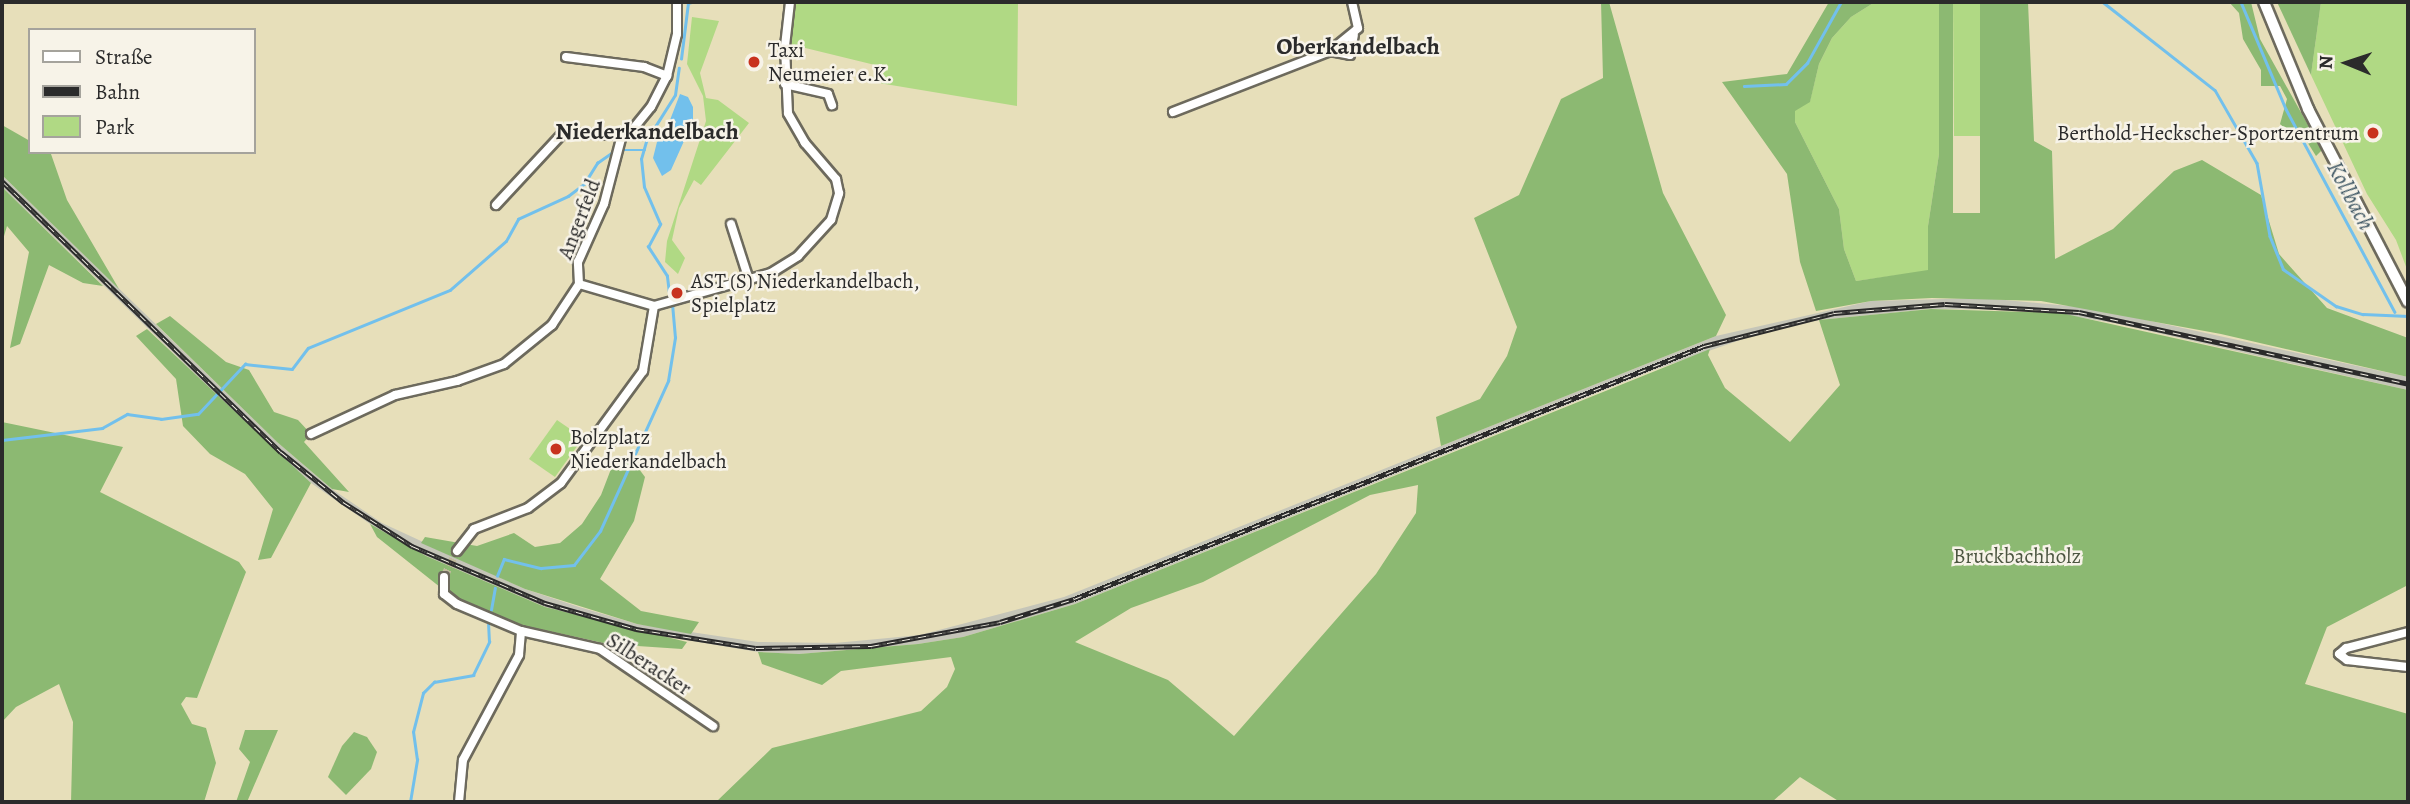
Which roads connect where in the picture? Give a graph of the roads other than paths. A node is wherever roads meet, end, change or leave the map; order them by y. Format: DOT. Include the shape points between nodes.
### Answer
graph roads {
  1 [pos="677,2"];
  2 [pos="790,2"];
  3 [pos="1352,2"];
  4 [pos="2264,2"];
  5 [pos="1354,35"];
  6 [pos="1329,51"];
  7 [pos="566,57"];
  8 [pos="667,76"];
  9 [pos="785,84"];
  10 [pos="831,105"];
  11 [pos="1173,113"];
  12 [pos="622,135"];
  13 [pos="496,205"];
  14 [pos="731,225"];
  15 [pos="749,280"];
  16 [pos="579,284"];
  17 [pos="2408,302"];
  18 [pos="654,306"];
  19 [pos="311,433"];
  20 [pos="457,551"];
  21 [pos="444,577"];
  22 [pos="520,631"];
  23 [pos="2408,632"];
  24 [pos="2408,667"];
  25 [pos="713,726"];
  26 [pos="459,802"];
  1 -- 8 [label="street" via="677,34"];
  2 -- 9 [label="street"];
  3 -- 5 [label="street" via="1358,28"];
  4 -- 17 [label="street" via="2308,109"];
  5 -- 6 [label="street"];
  5 -- 6 [label="street" via="1350,55"];
  6 -- 11 [label="street"];
  7 -- 8 [label="street" via="645,66"];
  8 -- 12 [label="street" via="651,107"];
  9 -- 10 [label="street" via="828,94"];
  9 -- 15 [label="street" via="794,128 836,179 838,208 798,256"];
  12 -- 13 [label="street" via="563,133"];
  12 -- 16 [label="street, Angerfeld" via="604,204 578,262"];
  14 -- 15 [label="street"];
  15 -- 18 [label="street"];
  16 -- 18 [label="street"];
  16 -- 19 [label="street, Angerfeld" via="552,325 504,363 457,382 395,395"];
  18 -- 20 [label="street" via="639,379 561,483 528,508 474,529"];
  21 -- 22 [label="street, Silberacker" via="444,594"];
  22 -- 25 [label="street, Silberacker" via="600,649"];
  22 -- 26 [label="street" via="519,655 463,760"];
  23 -- 24 [label="street" via="2346,648 2339,654 2347,660"];
}
